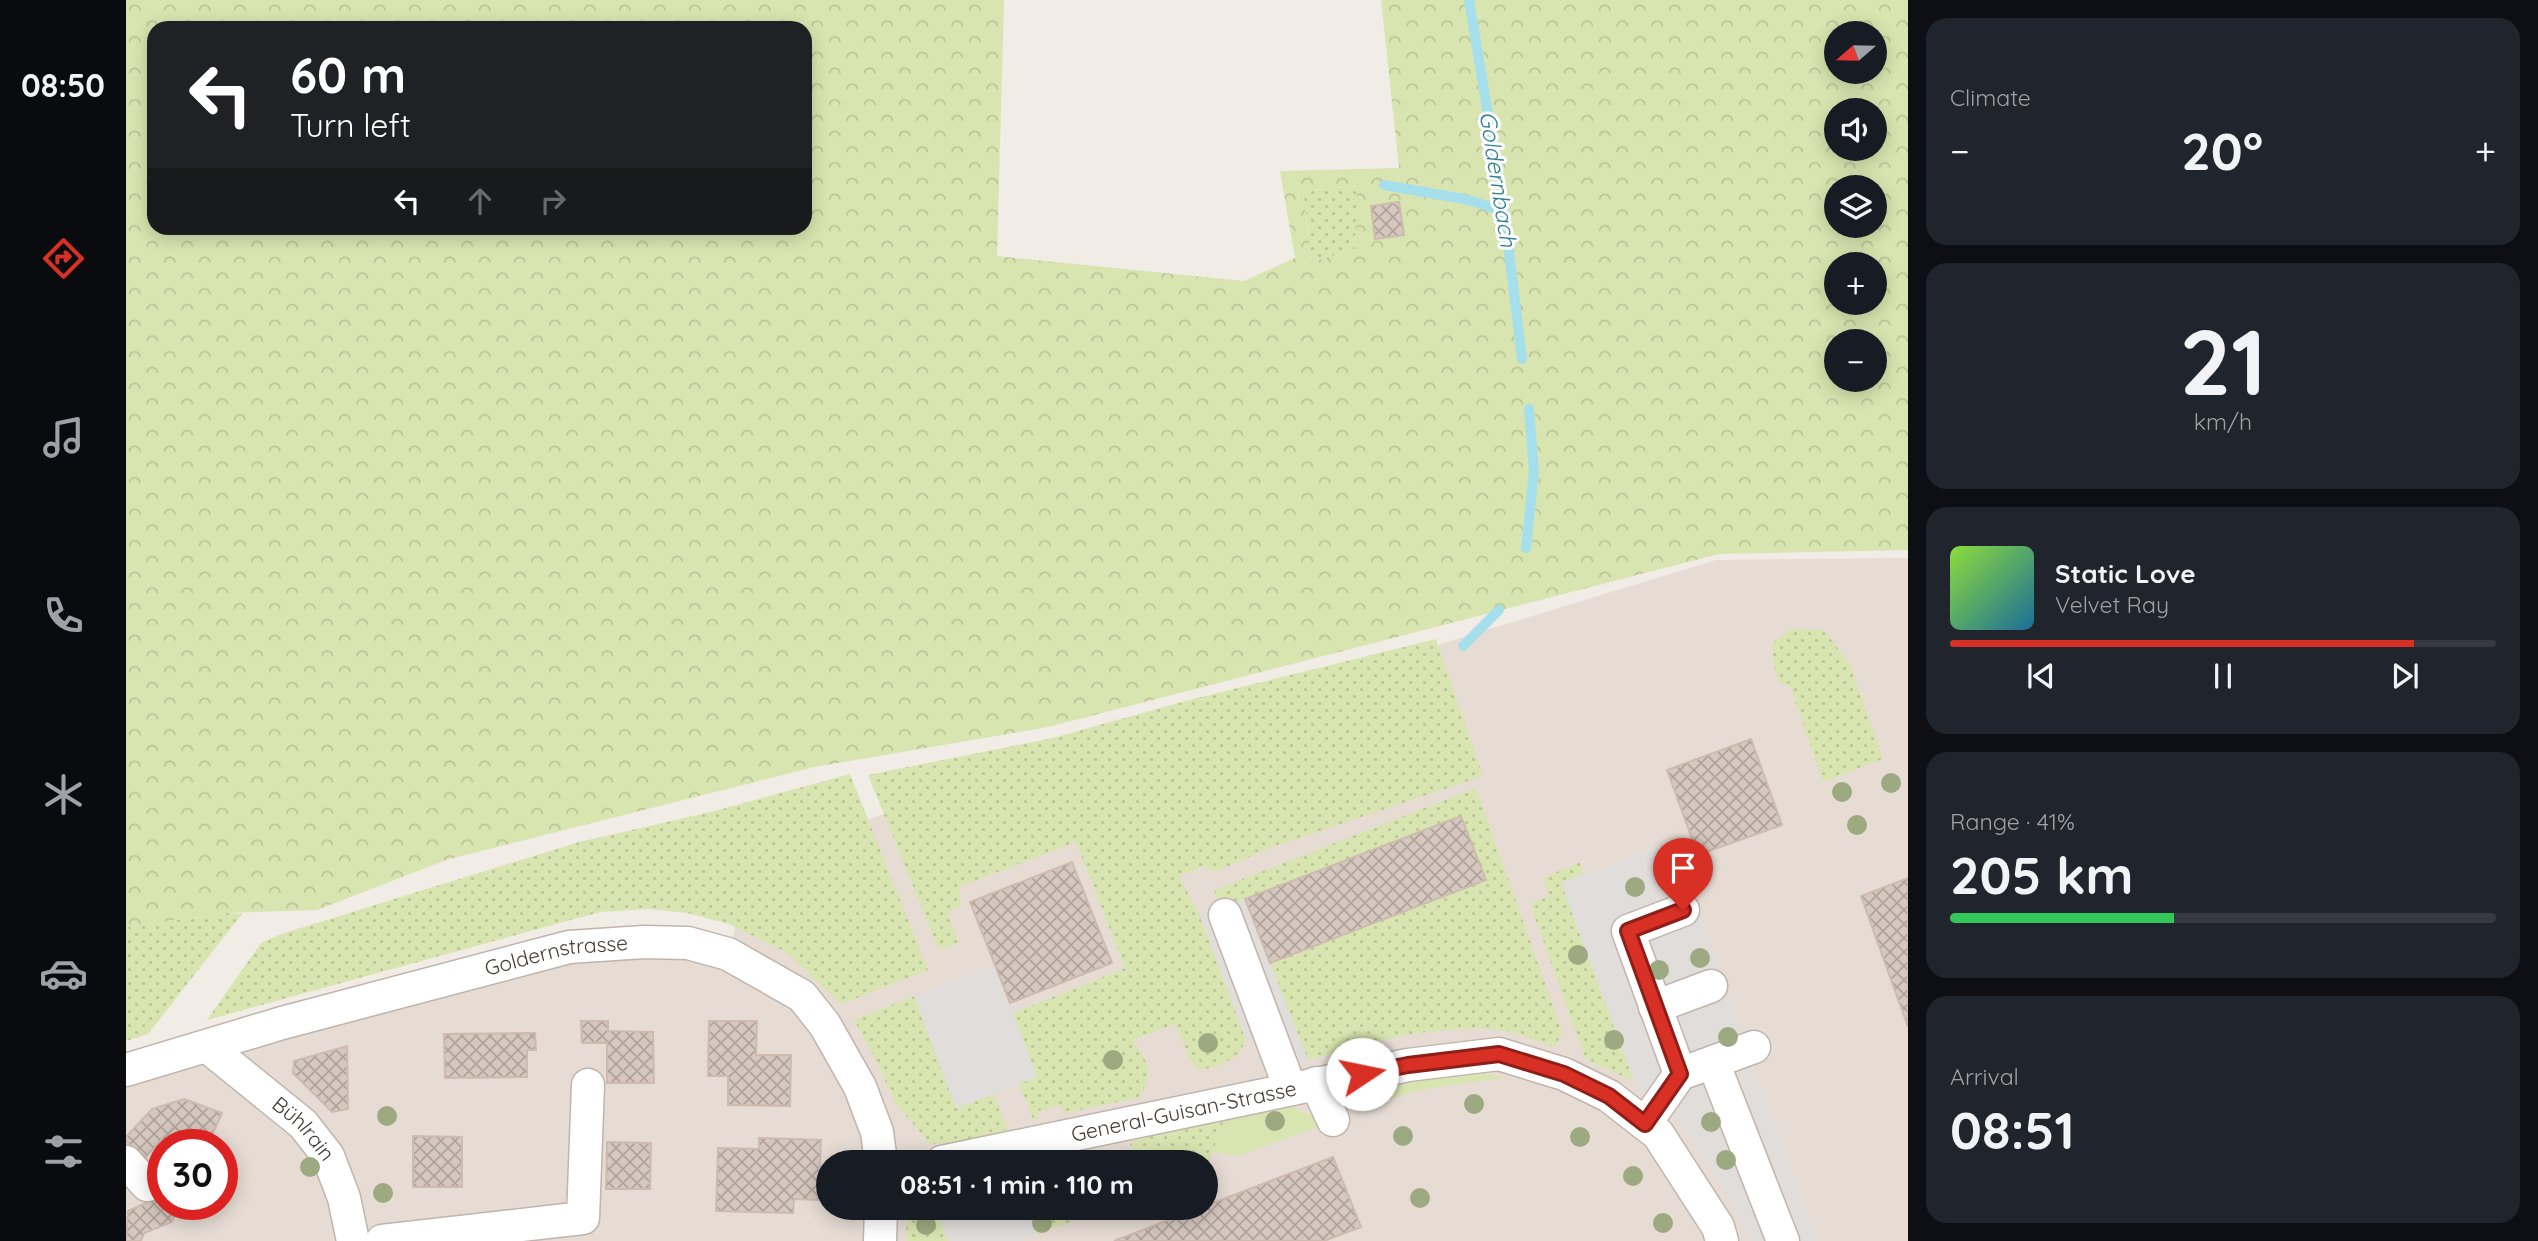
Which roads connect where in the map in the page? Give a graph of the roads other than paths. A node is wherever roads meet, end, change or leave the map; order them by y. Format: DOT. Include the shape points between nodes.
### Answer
graph roads {
  1 [pos="1683,910"];
  2 [pos="1225,915"];
  3 [pos="1711,986"];
  4 [pos="1655,1007"];
  5 [pos="208,1046"];
  6 [pos="1754,1047"];
  7 [pos="1713,1062"];
  8 [pos="126,1070"];
  9 [pos="1680,1074"];
  10 [pos="588,1085"];
  11 [pos="1303,1086"];
  12 [pos="1333,1121"];
  13 [pos="1645,1124"];
  14 [pos="879,1150"];
  15 [pos="999,1150"];
  16 [pos="126,1162"];
  17 [pos="147,1184"];
  18 [pos="881,1220"];
  19 [pos="353,1241"];
  20 [pos="382,1241"];
  21 [pos="880,1241"];
  22 [pos="1722,1241"];
  23 [pos="1783,1241"];
  1 -- 4 [label="street" via="1628,931"];
  2 -- 11 [label="street"];
  3 -- 4 [label="street"];
  4 -- 9 [label="street"];
  5 -- 8 [label="street, Goldernstrasse"];
  5 -- 14 [label="street, Goldernstrasse" via="569,947 688,943 728,954 802,996 825,1025 859,1087"];
  5 -- 19 [label="street, Bühlrain" via="303,1124 328,1156"];
  6 -- 7 [label="street"];
  7 -- 9 [label="street"];
  7 -- 23 [label="street"];
  9 -- 13 [label="street"];
  10 -- 20 [label="street" via="583,1217"];
  11 -- 12 [label="street"];
  11 -- 13 [label="street, General-Guisan-Strasse" via="1408,1065 1499,1054 1564,1074 1609,1096"];
  11 -- 15 [label="street, General-Guisan-Strasse"];
  13 -- 22 [label="street, General-Guisan-Strasse" via="1658,1133 1693,1185"];
  16 -- 17 [label="street"];
  18 -- 21 [label="street"];
}
